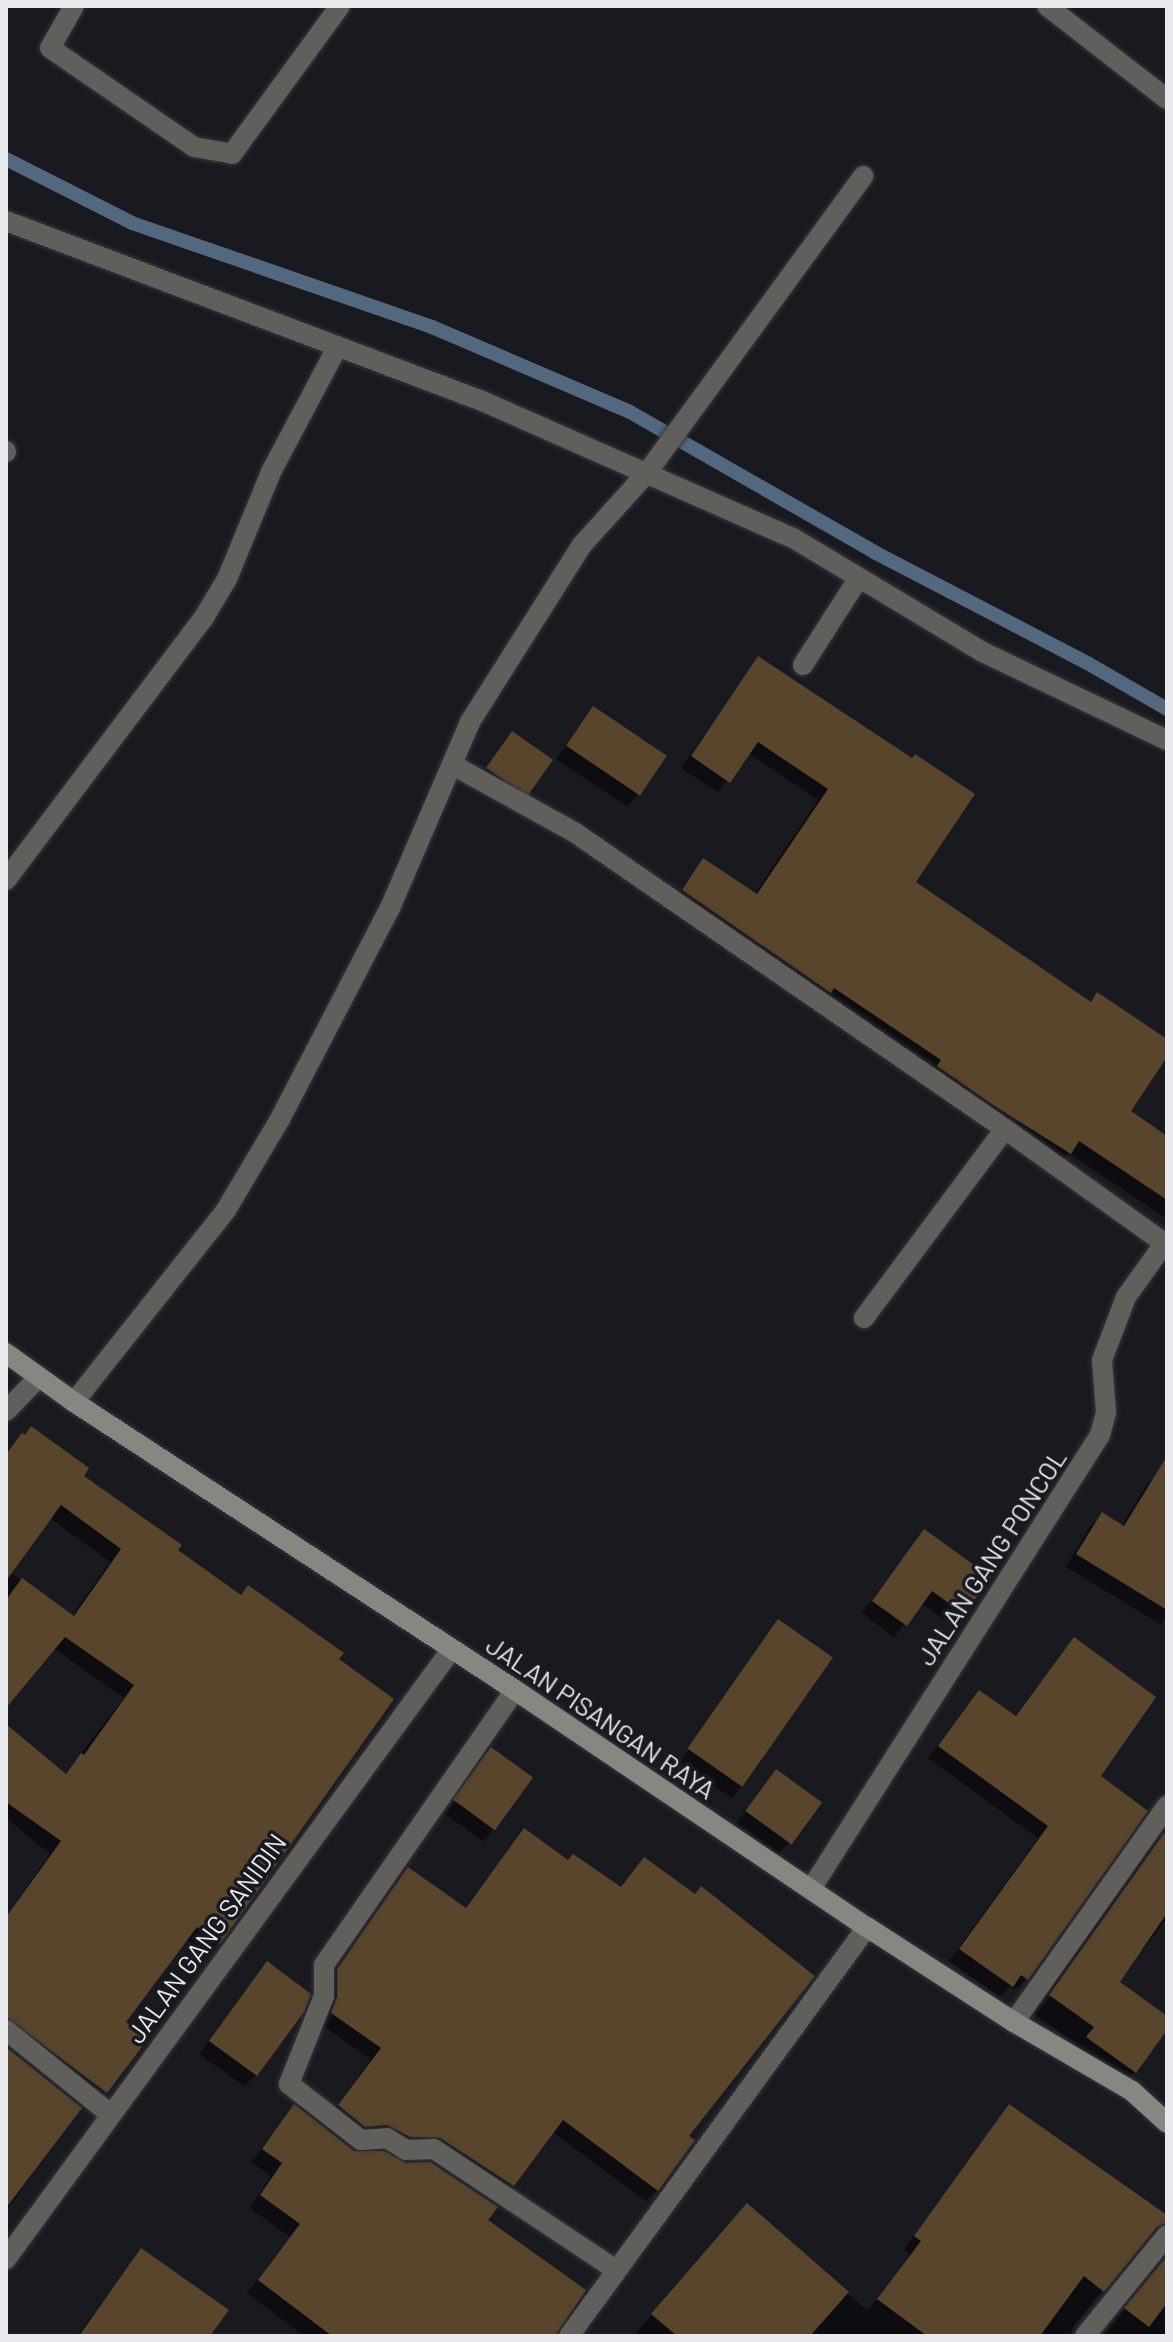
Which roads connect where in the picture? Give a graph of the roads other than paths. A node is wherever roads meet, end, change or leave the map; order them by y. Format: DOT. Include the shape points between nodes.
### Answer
graph roads {
  1 [pos="74,6"];
  2 [pos="340,6"];
  3 [pos="1047,6"];
  4 [pos="1167,99"];
  5 [pos="863,176"];
  6 [pos="6,221"];
  7 [pos="338,346"];
  8 [pos="646,474"];
  9 [pos="858,579"];
  10 [pos="803,665"];
  11 [pos="1167,740"];
  12 [pos="453,765"];
  13 [pos="6,880"];
  14 [pos="1005,1129"];
  15 [pos="1165,1242"];
  16 [pos="864,1318"];
  17 [pos="6,1353"];
  18 [pos="39,1377"];
  19 [pos="74,1402"];
  20 [pos="6,1411"];
  21 [pos="451,1650"];
  22 [pos="515,1690"];
  23 [pos="1167,1806"];
  24 [pos="811,1889"];
  25 [pos="867,1927"];
  26 [pos="1014,2022"];
  27 [pos="6,2030"];
  28 [pos="109,2113"];
  29 [pos="1167,2123"];
  30 [pos="1167,2235"];
  31 [pos="6,2259"];
  32 [pos="616,2270"];
  33 [pos="569,2336"];
  34 [pos="1085,2336"];
  1 -- 2 [label="street" via="50,48 194,147 232,154"];
  3 -- 4 [label="street"];
  5 -- 8 [label="street"];
  6 -- 7 [label="street"];
  7 -- 8 [label="street" via="482,401"];
  7 -- 13 [label="street" via="272,470 227,579 203,619"];
  8 -- 9 [label="street" via="793,538"];
  8 -- 12 [label="street" via="582,545 470,722"];
  9 -- 10 [label="street"];
  9 -- 11 [label="street" via="983,652"];
  12 -- 14 [label="street" via="574,832"];
  12 -- 19 [label="street" via="390,908 280,1119 226,1210"];
  14 -- 15 [label="street"];
  14 -- 16 [label="street"];
  15 -- 24 [label="street, JALAN GANG PONCOL" via="1126,1297 1102,1360 1106,1412 1100,1435"];
  17 -- 18 [label="street, JALAN PISANGAN RAYA"];
  18 -- 19 [label="street, JALAN PISANGAN RAYA"];
  18 -- 20 [label="street"];
  19 -- 21 [label="street, JALAN PISANGAN RAYA"];
  21 -- 22 [label="street, JALAN PISANGAN RAYA"];
  21 -- 28 [label="street, JALAN GANG SANIDIN"];
  22 -- 24 [label="street, JALAN PISANGAN RAYA"];
  22 -- 32 [label="street" via="324,1965 324,1996 289,2084 361,2140 387,2138 406,2150 434,2149"];
  23 -- 26 [label="street"];
  24 -- 25 [label="street, JALAN PISANGAN RAYA"];
  25 -- 26 [label="street, JALAN PISANGAN RAYA"];
  25 -- 32 [label="street"];
  26 -- 29 [label="street, JALAN PISANGAN RAYA" via="1132,2091"];
  27 -- 28 [label="street"];
  28 -- 31 [label="street, JALAN GANG SANIDIN"];
  30 -- 34 [label="street"];
  32 -- 33 [label="street"];
}
